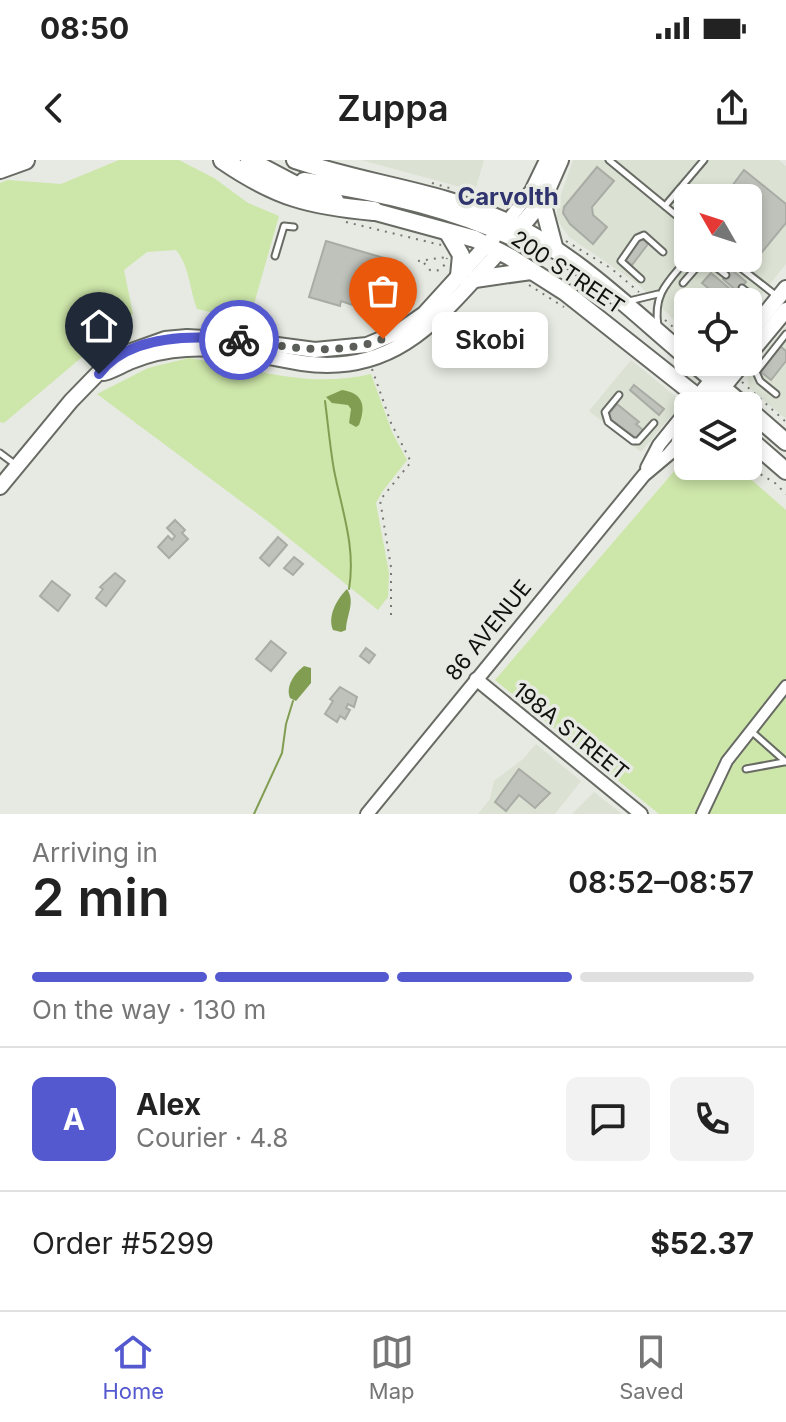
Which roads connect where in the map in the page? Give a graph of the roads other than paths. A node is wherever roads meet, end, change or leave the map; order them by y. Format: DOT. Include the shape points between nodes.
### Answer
graph roads {
  1 [pos="25,160"];
  2 [pos="223,160"];
  3 [pos="249,160"];
  4 [pos="295,160"];
  5 [pos="546,160"];
  6 [pos="560,160"];
  7 [pos="609,160"];
  8 [pos="704,160"];
  9 [pos="0,169"];
  10 [pos="283,179"];
  11 [pos="542,201"];
  12 [pos="665,206"];
  13 [pos="374,211"];
  14 [pos="674,213"];
  15 [pos="294,227"];
  16 [pos="510,230"];
  17 [pos="448,233"];
  18 [pos="557,242"];
  19 [pos="494,248"];
  20 [pos="663,252"];
  21 [pos="275,256"];
  22 [pos="677,272"];
  23 [pos="693,272"];
  24 [pos="722,272"];
  25 [pos="747,272"];
  26 [pos="461,275"];
  27 [pos="726,275"];
  28 [pos="529,277"];
  29 [pos="641,279"];
  30 [pos="683,283"];
  31 [pos="659,294"];
  32 [pos="783,298"];
  33 [pos="622,302"];
  34 [pos="762,320"];
  35 [pos="762,333"];
  36 [pos="659,334"];
  37 [pos="786,334"];
  38 [pos="674,347"];
  39 [pos="724,376"];
  40 [pos="685,392"];
  41 [pos="711,392"];
  42 [pos="776,394"];
  43 [pos="619,395"];
  44 [pos="762,422"];
  45 [pos="654,423"];
  46 [pos="674,430"];
  47 [pos="786,442"];
  48 [pos="674,448"];
  49 [pos="762,450"];
  50 [pos="0,453"];
  51 [pos="17,466"];
  52 [pos="786,471"];
  53 [pos="644,475"];
  54 [pos="0,487"];
  55 [pos="476,679"];
  56 [pos="786,686"];
  57 [pos="750,730"];
  58 [pos="786,762"];
  59 [pos="746,769"];
  60 [pos="367,814"];
  61 [pos="641,814"];
  62 [pos="702,814"];
  1 -- 9 [label="highway"];
  2 -- 13 [label="highway" via="284,195 325,207"];
  3 -- 10 [label="main road, 200 STREET"];
  4 -- 16 [label="main road, 200 STREET" via="450,200"];
  5 -- 16 [label="street"];
  6 -- 11 [label="main road"];
  7 -- 12 [label="lane"];
  8 -- 12 [label="lane"];
  10 -- 13 [label="main road, 200 STREET"];
  10 -- 16 [label="main road" via="390,198"];
  11 -- 16 [label="main road"];
  11 -- 18 [label="main road"];
  12 -- 14 [label="lane"];
  13 -- 17 [label="main road, 200 STREET"];
  15 -- 21 [label="lane" via="284,226"];
  16 -- 18 [label="main road, 200 STREET"];
  16 -- 19 [label="main road"];
  17 -- 19 [label="main road, 200 STREET"];
  17 -- 26 [label="main road" via="461,255"];
  18 -- 33 [label="main road, 200 STREET"];
  19 -- 26 [label="main road"];
  19 -- 28 [label="main road, 200 STREET"];
  20 -- 29 [label="lane" via="644,235 637,238 621,261"];
  22 -- 31 [label="lane"];
  23 -- 30 [label="lane"];
  24 -- 27 [label="lane"];
  25 -- 32 [label="lane"];
  26 -- 28 [label="main road"];
  26 -- 51 [label="main road" via="424,314 367,345 315,350 213,337 165,339 123,354 65,407"];
  28 -- 40 [label="main road, 200 STREET" via="619,333"];
  31 -- 33 [label="lane"];
  31 -- 36 [label="lane"];
  32 -- 34 [label="main road"];
  32 -- 35 [label="main road"];
  33 -- 36 [label="main road, 200 STREET"];
  36 -- 38 [label="main road, 200 STREET"];
  37 -- 42 [label="lane" via="756,372"];
  39 -- 41 [label="main road, 86 AVENUE"];
  43 -- 45 [label="lane" via="605,412 608,422 633,441"];
  44 -- 47 [label="main road, 200 STREET"];
  46 -- 53 [label="street, 86 AVENUE" via="659,445"];
  48 -- 53 [label="street, 86 AVENUE"];
  49 -- 52 [label="main road"];
  50 -- 51 [label="lane"];
  51 -- 54 [label="main road"];
  53 -- 55 [label="street, 86 AVENUE"];
  55 -- 60 [label="street, 86 AVENUE"];
  55 -- 61 [label="street, 198A STREET"];
  56 -- 57 [label="street"];
  57 -- 58 [label="lane"];
  57 -- 62 [label="street" via="727,761"];
  58 -- 59 [label="lane"];
}
